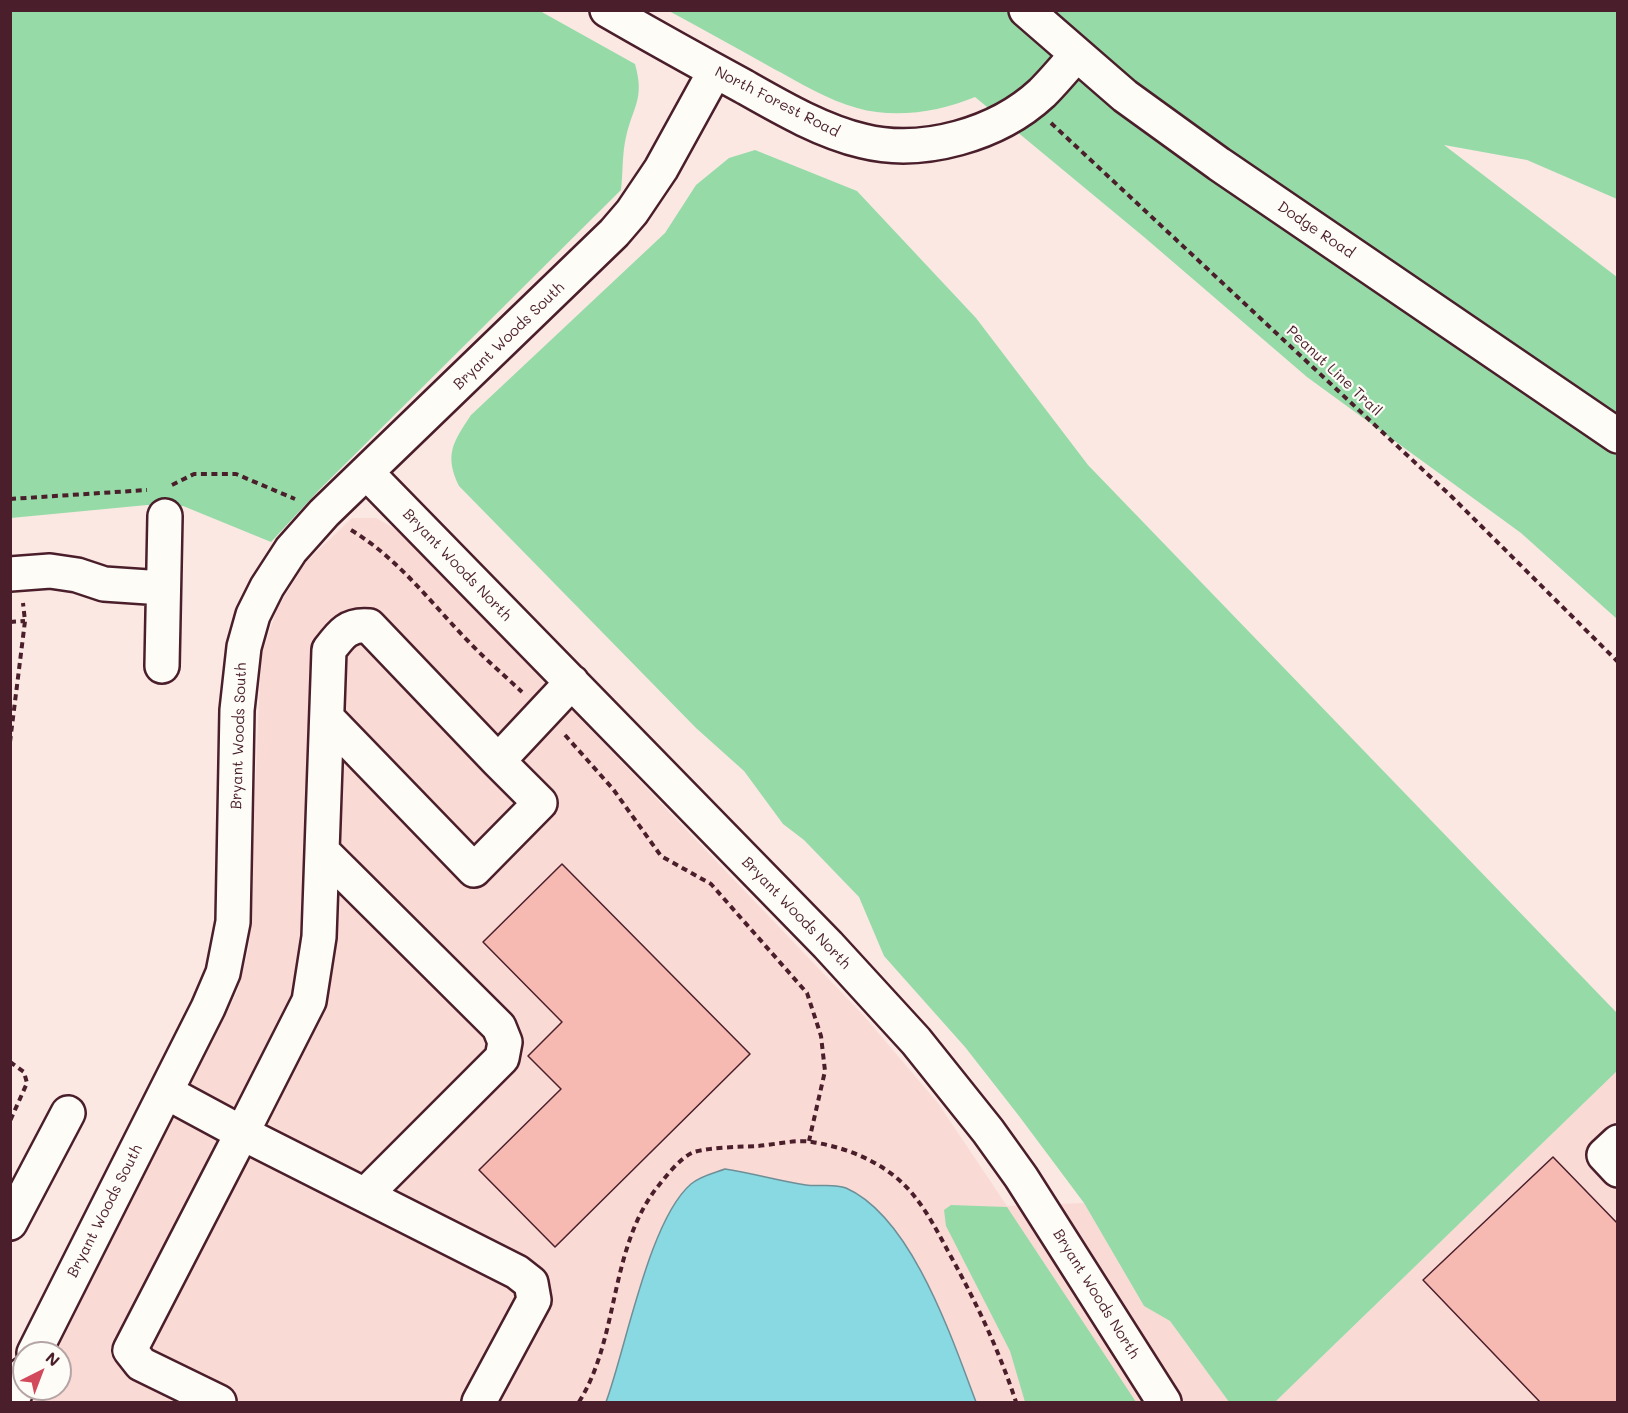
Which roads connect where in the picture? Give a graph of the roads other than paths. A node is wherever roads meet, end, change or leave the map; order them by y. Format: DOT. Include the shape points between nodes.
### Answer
graph roads {
  1 [pos="607,10"];
  2 [pos="1026,10"];
  3 [pos="1076,55"];
  4 [pos="715,71"];
  5 [pos="1617,436"];
  6 [pos="368,473"];
  7 [pos="165,516"];
  8 [pos="16,584"];
  9 [pos="164,588"];
  10 [pos="162,666"];
  11 [pos="572,682"];
  12 [pos="327,718"];
  13 [pos="498,761"];
  14 [pos="322,851"];
  15 [pos="165,1092"];
  16 [pos="68,1113"];
  17 [pos="242,1133"];
  18 [pos="1617,1142"];
  19 [pos="1617,1170"];
  20 [pos="366,1194"];
  21 [pos="10,1223"];
  22 [pos="40,1341"];
  23 [pos="219,1402"];
  24 [pos="478,1402"];
  25 [pos="1164,1402"];
  1 -- 4 [label="street, North Forest Road"];
  2 -- 3 [label="street, Dodge Road"];
  3 -- 4 [label="street, North Forest Road" via="1030,102 999,122 955,138 885,145 823,128"];
  3 -- 5 [label="street, Dodge Road" via="1219,164"];
  4 -- 6 [label="street, Bryant Woods South" via="661,169 632,212 592,256"];
  6 -- 11 [label="street, Bryant Woods North"];
  6 -- 15 [label="street, Bryant Woods South" via="291,550 253,615 239,676 235,875 229,947 208,1008"];
  7 -- 9 [label="street"];
  8 -- 9 [label="street" via="50,571 104,584"];
  9 -- 10 [label="street"];
  11 -- 13 [label="street"];
  11 -- 25 [label="street, Bryant Woods North" via="916,1041 1032,1193"];
  12 -- 13 [label="street" via="329,650 343,632 356,625 369,626"];
  12 -- 13 [label="street" via="474,870 540,803"];
  12 -- 14 [label="street"];
  14 -- 17 [label="street" via="319,937 309,1001"];
  14 -- 20 [label="street" via="499,1027 505,1042 502,1058"];
  15 -- 17 [label="street"];
  15 -- 22 [label="street, Bryant Woods South"];
  16 -- 21 [label="street"];
  17 -- 20 [label="street"];
  17 -- 23 [label="street" via="130,1350 141,1364"];
  18 -- 19 [label="street" via="1604,1155"];
  20 -- 24 [label="street" via="517,1272 531,1283 534,1300"];
}
